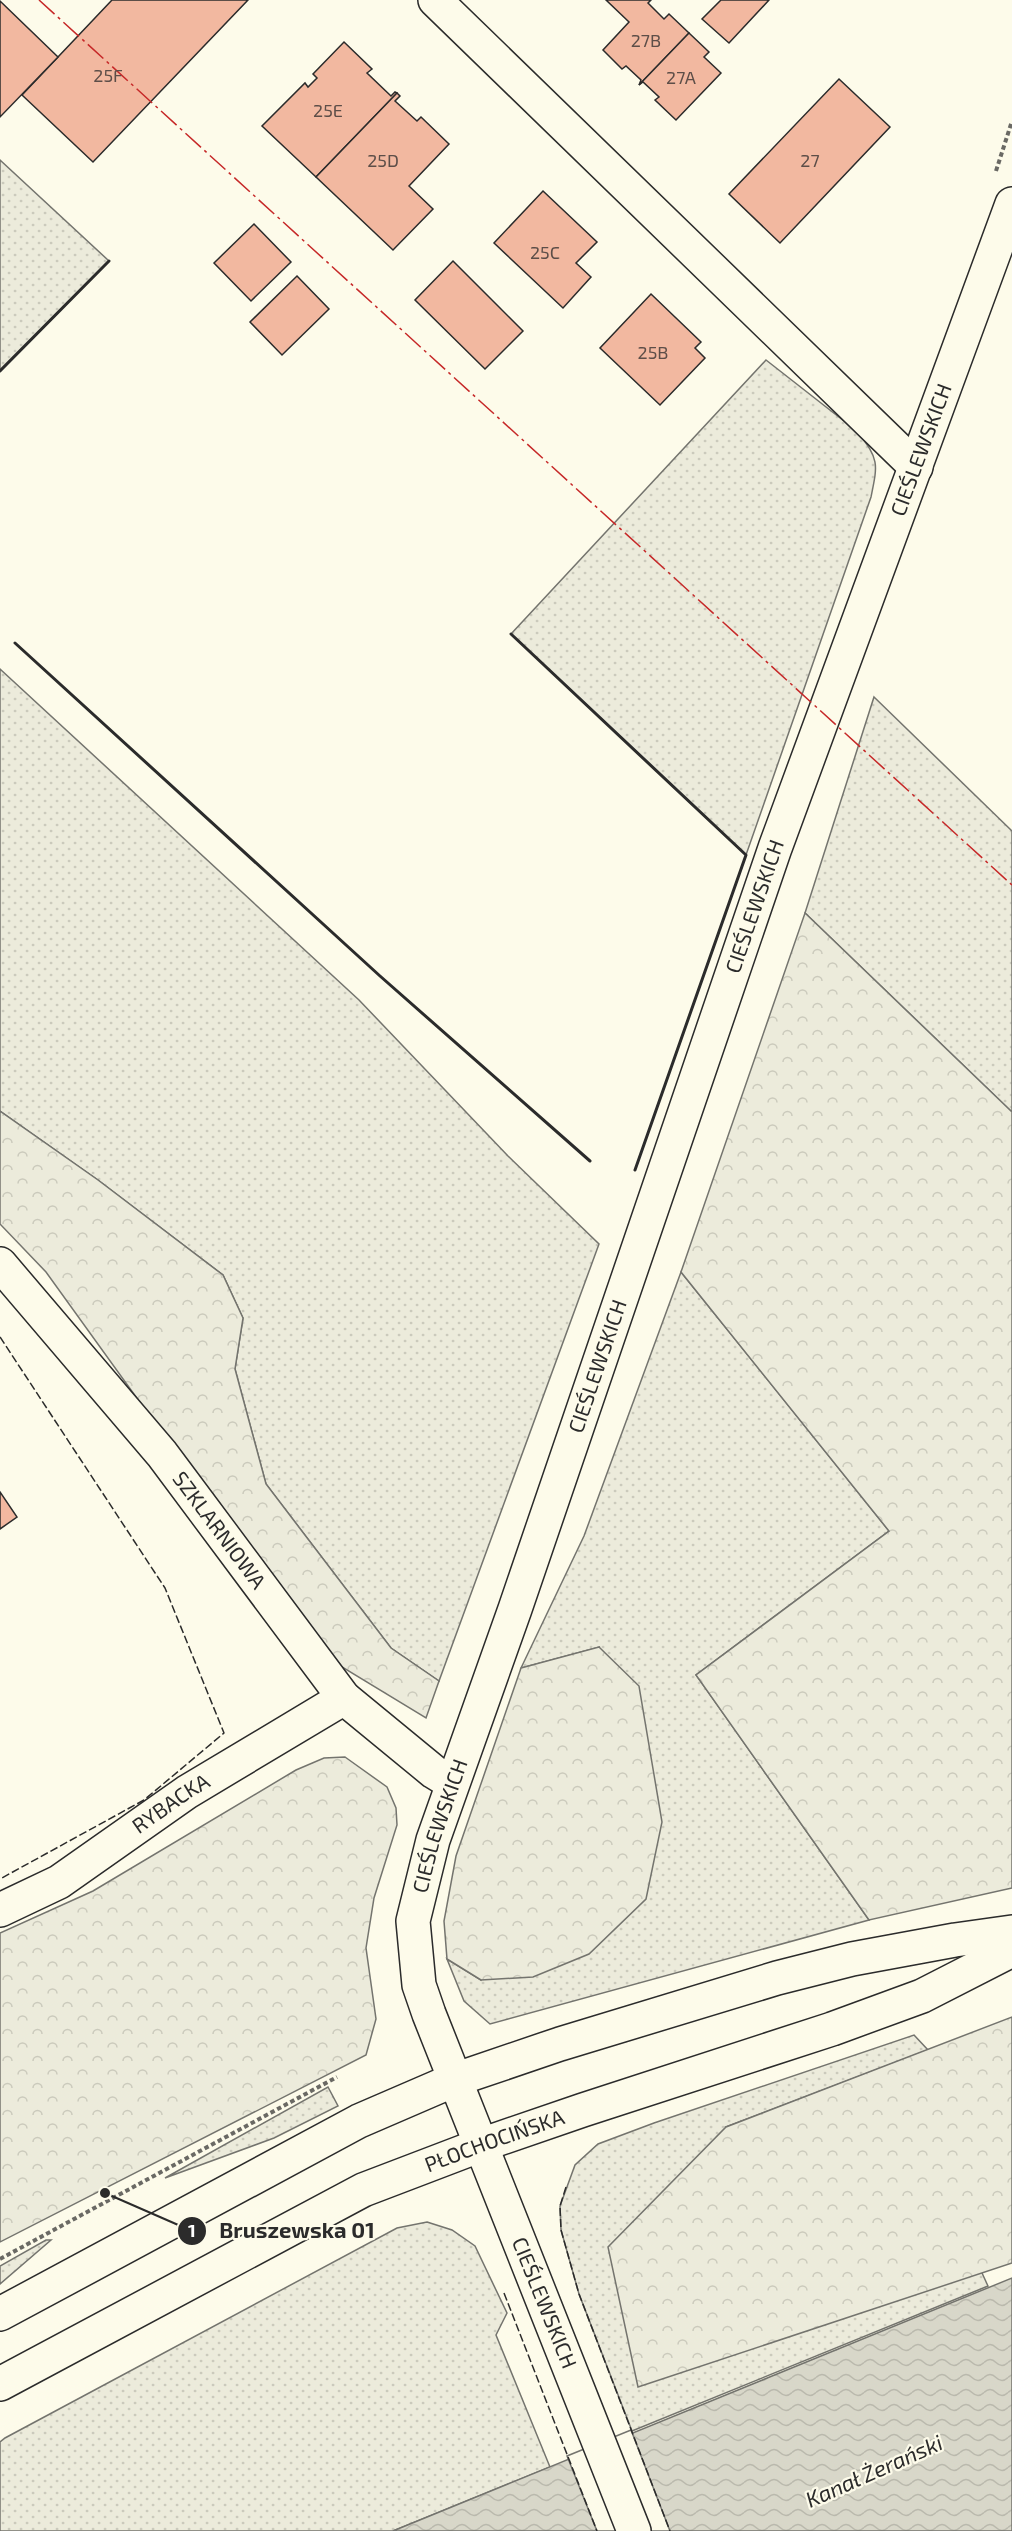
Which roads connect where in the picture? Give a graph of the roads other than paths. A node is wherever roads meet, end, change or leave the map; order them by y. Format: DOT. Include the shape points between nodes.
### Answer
graph roads {
  1 [pos="435,0"];
  2 [pos="1012,204"];
  3 [pos="916,467"];
  4 [pos="0,1264"];
  5 [pos="344,1698"];
  6 [pos="452,1783"];
  7 [pos="0,1910"];
  8 [pos="1012,1932"];
  9 [pos="1012,1950"];
  10 [pos="454,2080"];
  11 [pos="481,2145"];
  12 [pos="0,2314"];
  13 [pos="0,2384"];
  14 [pos="634,2531"];
  1 -- 3 [label="street"];
  2 -- 3 [label="street, CIEŚLEWSKICH"];
  3 -- 6 [label="street, CIEŚLEWSKICH" via="773,855"];
  4 -- 5 [label="street, SZKLARNIOWA" via="162,1454"];
  5 -- 6 [label="street, SZKLARNIOWA"];
  5 -- 7 [label="street, RYBACKA" via="187,1792 59,1882"];
  6 -- 10 [label="street, CIEŚLEWSKICH" via="413,1921 419,1986"];
  8 -- 10 [label="street" via="809,1970 560,2044"];
  9 -- 11 [label="street, PŁOCHOCIŃSKA" via="922,1996 832,2030"];
  10 -- 11 [label="street, CIEŚLEWSKICH"];
  10 -- 12 [label="street" via="359,2121"];
  11 -- 13 [label="street, PŁOCHOCIŃSKA" via="363,2190"];
  11 -- 14 [label="street, CIEŚLEWSKICH"];
}
